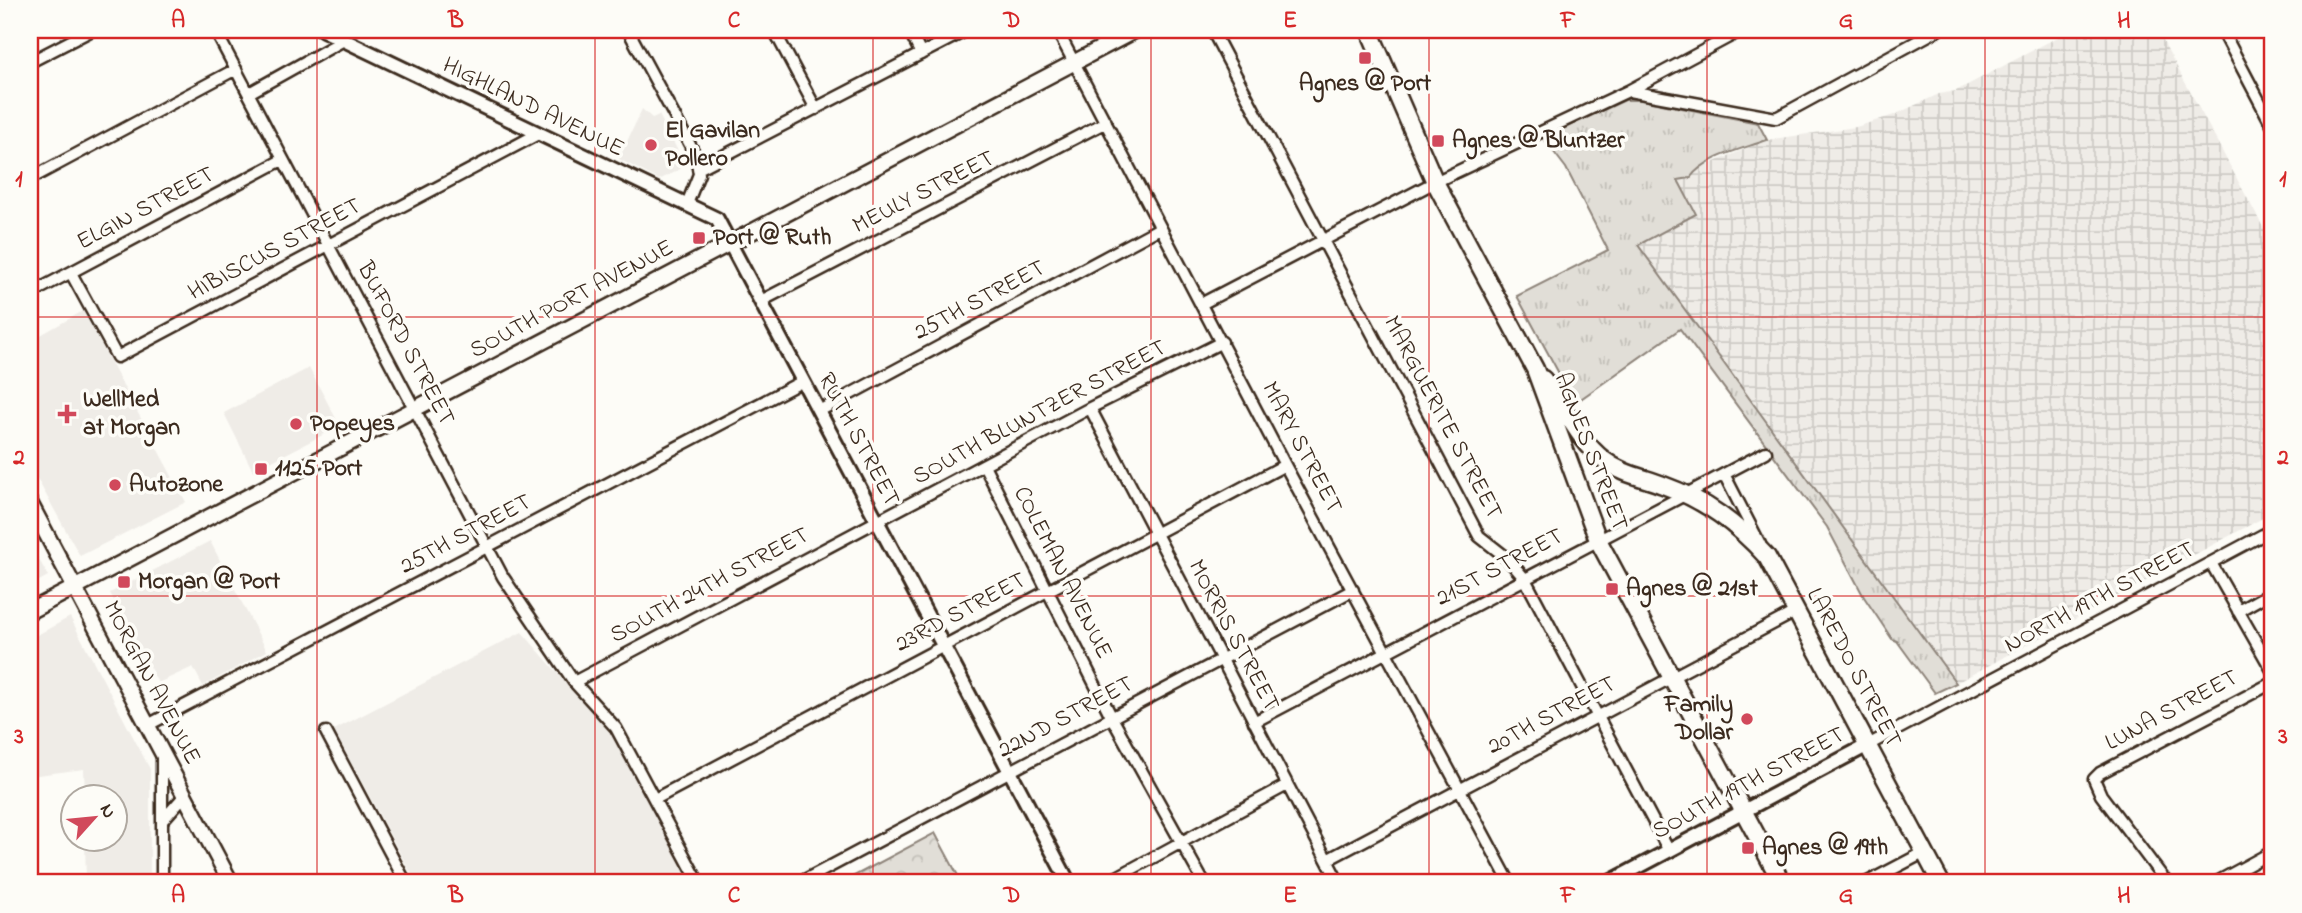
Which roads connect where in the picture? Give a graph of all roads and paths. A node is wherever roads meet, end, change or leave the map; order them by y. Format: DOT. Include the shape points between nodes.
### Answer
graph roads {
  1 [pos="92,30"];
  2 [pos="215,30"];
  3 [pos="323,30"];
  4 [pos="628,30"];
  5 [pos="774,30"];
  6 [pos="909,30"];
  7 [pos="967,30"];
  8 [pos="1057,30"];
  9 [pos="1136,30"];
  10 [pos="1212,30"];
  11 [pos="1369,30"];
  12 [pos="1742,30"];
  13 [pos="1938,30"];
  14 [pos="2222,30"];
  15 [pos="344,40"];
  16 [pos="921,54"];
  17 [pos="30,62"];
  18 [pos="1074,62"];
  19 [pos="236,69"];
  20 [pos="1628,91"];
  21 [pos="249,93"];
  22 [pos="816,109"];
  23 [pos="1106,122"];
  24 [pos="2272,125"];
  25 [pos="536,135"];
  26 [pos="282,160"];
  27 [pos="700,169"];
  28 [pos="30,179"];
  29 [pos="1435,182"];
  30 [pos="687,204"];
  31 [pos="1160,228"];
  32 [pos="1324,241"];
  33 [pos="730,242"];
  34 [pos="330,245"];
  35 [pos="71,273"];
  36 [pos="30,294"];
  37 [pos="761,301"];
  38 [pos="1201,303"];
  39 [pos="1222,342"];
  40 [pos="1535,369"];
  41 [pos="803,381"];
  42 [pos="1090,408"];
  43 [pos="415,409"];
  44 [pos="819,411"];
  45 [pos="1766,452"];
  46 [pos="984,465"];
  47 [pos="1286,465"];
  48 [pos="1724,474"];
  49 [pos="1683,494"];
  50 [pos="30,503"];
  51 [pos="877,521"];
  52 [pos="2272,530"];
  53 [pos="1156,535"];
  54 [pos="1598,540"];
  55 [pos="488,547"];
  56 [pos="1767,557"];
  57 [pos="2211,563"];
  58 [pos="1525,579"];
  59 [pos="74,587"];
  60 [pos="1353,590"];
  61 [pos="1047,591"];
  62 [pos="2272,592"];
  63 [pos="30,611"];
  64 [pos="1797,611"];
  65 [pos="2238,611"];
  66 [pos="943,646"];
  67 [pos="1385,653"];
  68 [pos="1222,660"];
  69 [pos="2272,670"];
  70 [pos="1672,676"];
  71 [pos="574,682"];
  72 [pos="2272,682"];
  73 [pos="1948,703"];
  74 [pos="1597,714"];
  75 [pos="1112,718"];
  76 [pos="1254,722"];
  77 [pos="148,725"];
  78 [pos="326,732"];
  79 [pos="1868,745"];
  80 [pos="162,752"];
  81 [pos="1010,772"];
  82 [pos="1287,785"];
  83 [pos="1460,789"];
  84 [pos="185,795"];
  85 [pos="655,799"];
  86 [pos="1745,811"];
  87 [pos="162,821"];
  88 [pos="1182,843"];
  89 [pos="1669,851"];
  90 [pos="1925,852"];
  91 [pos="2272,852"];
  92 [pos="1327,860"];
  93 [pos="162,883"];
  94 [pos="231,883"];
  95 [pos="406,883"];
  96 [pos="699,883"];
  97 [pos="799,883"];
  98 [pos="1069,883"];
  99 [pos="1106,883"];
  100 [pos="1203,883"];
  101 [pos="1339,883"];
  102 [pos="1510,883"];
  103 [pos="1608,883"];
  104 [pos="1782,883"];
  105 [pos="1866,883"];
  106 [pos="1941,883"];
  107 [pos="2166,883"];
  108 [pos="2215,883"];
  1 -- 17 [label="street"];
  2 -- 19 [label="street, BUFORD STREET"];
  3 -- 15 [label="street, HIGHLAND AVENUE"];
  4 -- 27 [label="street"];
  5 -- 22 [label="street"];
  6 -- 16 [label="street"];
  7 -- 16 [label="street"];
  8 -- 18 [label="street, MARY STREET"];
  9 -- 18 [label="main road, SOUTH PORT AVENUE"];
  10 -- 32 [label="street, MARGUERITE STREET"];
  11 -- 29 [label="main road, AGNES STREET"];
  12 -- 20 [label="street"];
  13 -- 20 [label="street" via="1776,118"];
  14 -- 24 [label="street"];
  15 -- 21 [label="street"];
  15 -- 25 [label="street, HIGHLAND AVENUE"];
  16 -- 22 [label="street"];
  18 -- 23 [label="street, MARY STREET"];
  18 -- 33 [label="main road, SOUTH PORT AVENUE"];
  19 -- 21 [label="street, BUFORD STREET"];
  19 -- 28 [label="street"];
  20 -- 29 [label="street"];
  21 -- 26 [label="street, BUFORD STREET"];
  22 -- 27 [label="street"];
  23 -- 31 [label="street, MARY STREET"];
  23 -- 37 [label="street, MEULY STREET"];
  25 -- 30 [label="street, HIGHLAND AVENUE"];
  25 -- 34 [label="street, HIBISCUS STREET"];
  26 -- 34 [label="street, BUFORD STREET"];
  26 -- 35 [label="street, ELGIN STREET"];
  27 -- 30 [label="street"];
  29 -- 32 [label="street"];
  29 -- 40 [label="main road, AGNES STREET"];
  30 -- 33 [label="street, RUTH STREET" via="717,219"];
  31 -- 38 [label="street, MARY STREET"];
  31 -- 44 [label="street, 25TH STREET"];
  32 -- 38 [label="street"];
  32 -- 58 [label="street, MARGUERITE STREET" via="1479,536"];
  33 -- 37 [label="street, RUTH STREET"];
  33 -- 43 [label="main road, SOUTH PORT AVENUE"];
  34 -- 35 [label="street, HIBISCUS STREET" via="117,356"];
  34 -- 43 [label="street, BUFORD STREET"];
  35 -- 36 [label="street, ELGIN STREET"];
  37 -- 41 [label="street, RUTH STREET"];
  38 -- 39 [label="street, MARY STREET"];
  39 -- 42 [label="street, SOUTH BLUNTZER STREET"];
  39 -- 47 [label="street, MARY STREET"];
  40 -- 49 [label="main road" via="1582,438 1603,459 1628,475"];
  40 -- 54 [label="main road, AGNES STREET"];
  41 -- 44 [label="street, RUTH STREET"];
  41 -- 55 [label="street, 25TH STREET"];
  42 -- 46 [label="street, SOUTH BLUNTZER STREET"];
  42 -- 53 [label="street, MORRIS STREET"];
  43 -- 55 [label="street, BUFORD STREET"];
  43 -- 59 [label="main road, SOUTH PORT AVENUE"];
  44 -- 51 [label="street, RUTH STREET"];
  45 -- 48 [label="street, 21ST STREET"];
  46 -- 51 [label="street, SOUTH BLUNTZER STREET"];
  46 -- 61 [label="street, COLEMAN AVENUE"];
  47 -- 53 [label="street, 23RD STREET"];
  47 -- 60 [label="street, MARY STREET"];
  48 -- 49 [label="street, 21ST STREET"];
  48 -- 56 [label="street, LAREDO STREET"];
  49 -- 54 [label="street, 21ST STREET"];
  49 -- 56 [label="main road" via="1728,517"];
  50 -- 59 [label="main road, MORGAN AVENUE"];
  51 -- 66 [label="street, RUTH STREET"];
  51 -- 71 [label="street, SOUTH 24TH STREET"];
  52 -- 57 [label="street, NORTH 19TH STREET"];
  53 -- 61 [label="street, 23RD STREET"];
  53 -- 68 [label="street, MORRIS STREET"];
  54 -- 58 [label="street, 21ST STREET"];
  54 -- 70 [label="main road, AGNES STREET"];
  55 -- 71 [label="street, BUFORD STREET" via="520,605"];
  55 -- 77 [label="street, 25TH STREET"];
  56 -- 64 [label="main road, LAREDO STREET"];
  57 -- 65 [label="street"];
  57 -- 73 [label="street, NORTH 19TH STREET"];
  58 -- 67 [label="street, 21ST STREET"];
  58 -- 74 [label="street, MARGUERITE STREET"];
  59 -- 63 [label="main road, SOUTH PORT AVENUE"];
  59 -- 77 [label="main road, MORGAN AVENUE"];
  60 -- 67 [label="street, MARY STREET"];
  60 -- 68 [label="street, 22ND STREET"];
  61 -- 66 [label="street, 23RD STREET"];
  61 -- 75 [label="street, COLEMAN AVENUE"];
  62 -- 65 [label="street"];
  64 -- 70 [label="street, 20TH STREET"];
  64 -- 79 [label="main road, LAREDO STREET"];
  65 -- 69 [label="street"];
  66 -- 81 [label="street, RUTH STREET"];
  66 -- 85 [label="street, 23RD STREET"];
  67 -- 76 [label="street, 21ST STREET"];
  67 -- 83 [label="street, MARY STREET"];
  68 -- 75 [label="street, 22ND STREET"];
  68 -- 76 [label="street, MORRIS STREET"];
  70 -- 74 [label="street, 20TH STREET"];
  70 -- 86 [label="main road, AGNES STREET"];
  71 -- 85 [label="street" via="616,728"];
  72 -- 107 [label="street, LUNA STREET" via="2094,779"];
  73 -- 79 [label="street, SOUTH 19TH STREET"];
  74 -- 83 [label="street, 20TH STREET"];
  74 -- 89 [label="street, MARGUERITE STREET"];
  75 -- 81 [label="street, 22ND STREET"];
  75 -- 88 [label="street, COLEMAN AVENUE"];
  76 -- 82 [label="street, MORRIS STREET"];
  77 -- 80 [label="main road, MORGAN AVENUE"];
  78 -- 95 [label="street"];
  79 -- 86 [label="street, SOUTH 19TH STREET"];
  79 -- 90 [label="main road, LAREDO STREET"];
  80 -- 84 [label="main road, MORGAN AVENUE"];
  80 -- 87 [label="street"];
  81 -- 97 [label="street, 22ND STREET"];
  81 -- 98 [label="street, RUTH STREET"];
  82 -- 88 [label="street"];
  82 -- 92 [label="street, MORRIS STREET"];
  83 -- 92 [label="street, 20TH STREET"];
  83 -- 102 [label="street, MARY STREET"];
  84 -- 87 [label="street"];
  84 -- 94 [label="main road, MORGAN AVENUE"];
  85 -- 96 [label="street"];
  86 -- 89 [label="street, SOUTH 19TH STREET"];
  86 -- 104 [label="main road, AGNES STREET"];
  87 -- 93 [label="street"];
  88 -- 99 [label="street"];
  88 -- 100 [label="street, COLEMAN AVENUE"];
  89 -- 103 [label="street, SOUTH 19TH STREET"];
  90 -- 105 [label="street"];
  90 -- 106 [label="main road, LAREDO STREET"];
  91 -- 108 [label="street"];
  92 -- 101 [label="street, MORRIS STREET"];
}
